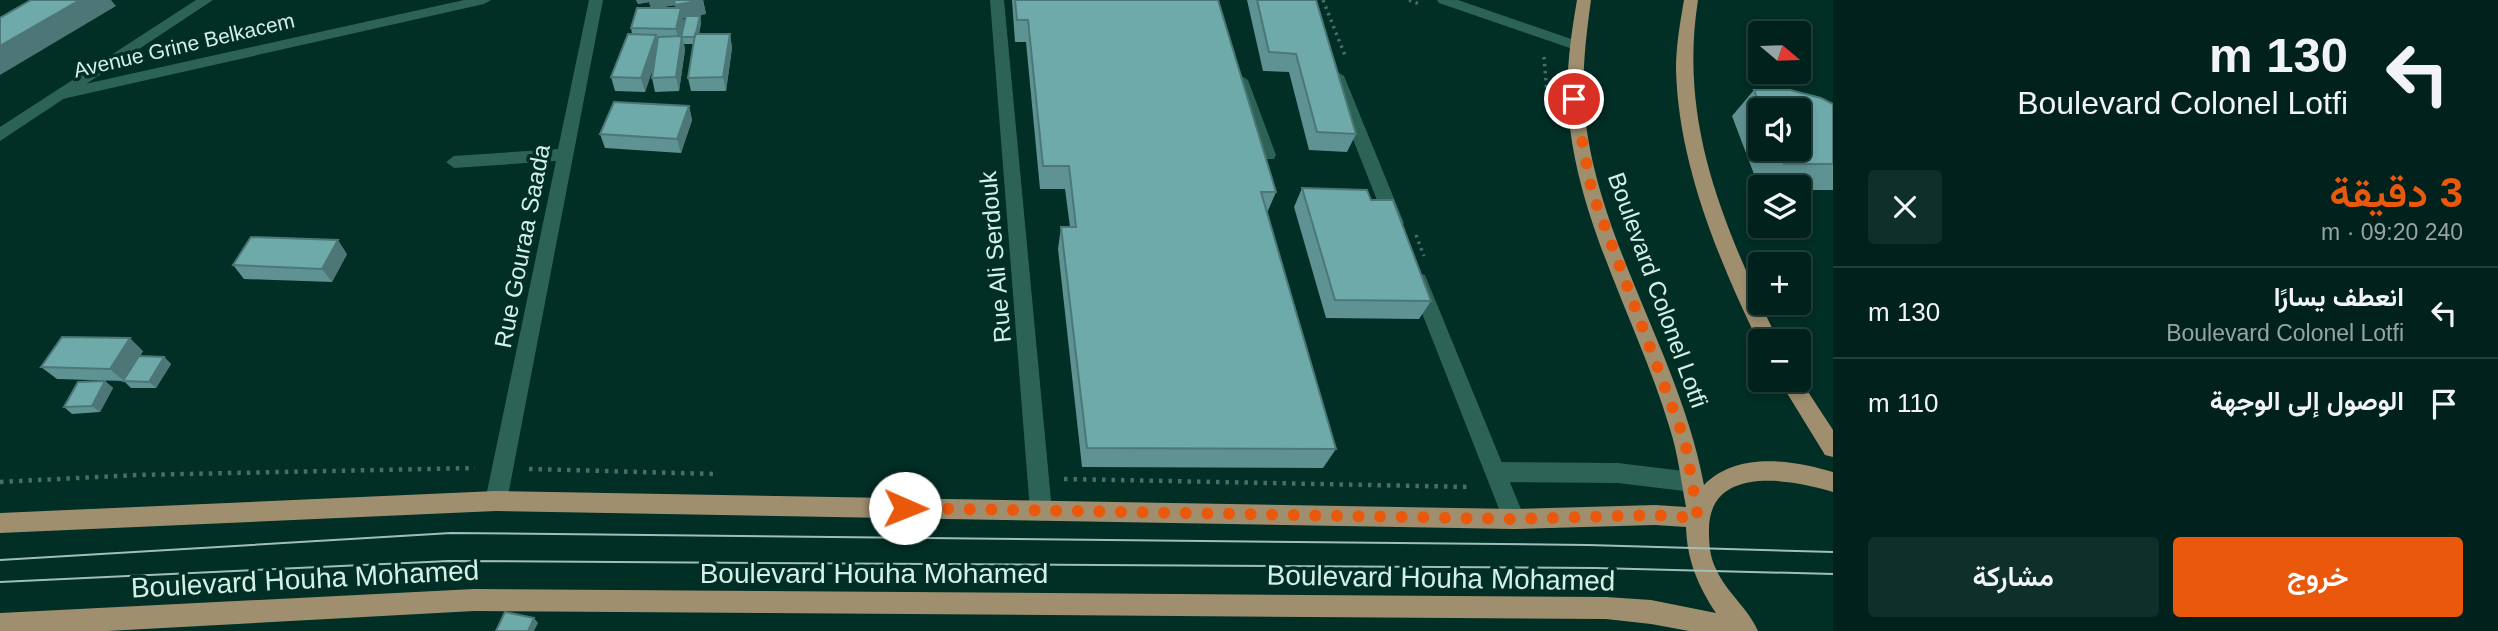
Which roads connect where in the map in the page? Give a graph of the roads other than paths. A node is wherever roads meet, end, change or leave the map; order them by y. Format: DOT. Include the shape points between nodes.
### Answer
graph roads {
  1 [pos="206,0"];
  2 [pos="484,0"];
  3 [pos="596,0"];
  4 [pos="997,0"];
  5 [pos="1444,0"];
  6 [pos="1584,0"];
  7 [pos="1691,0"];
  8 [pos="1575,45"];
  9 [pos="1331,64"];
  10 [pos="1235,66"];
  11 [pos="58,95"];
  12 [pos="0,135"];
  13 [pos="566,154"];
  14 [pos="1268,155"];
  15 [pos="454,162"];
  16 [pos="1403,243"];
  17 [pos="1414,268"];
  18 [pos="1763,329"];
  19 [pos="1797,392"];
  20 [pos="1833,448"];
  21 [pos="1500,481"];
  22 [pos="1692,482"];
  23 [pos="1833,482"];
  24 [pos="496,501"];
  25 [pos="1041,510"];
  26 [pos="1698,516"];
  27 [pos="1514,519"];
  28 [pos="0,523"];
  29 [pos="0,625"];
  30 [pos="1746,631"];
  1 -- 11 [label="street"];
  2 -- 11 [label="street, Avenue Grine Belkacem"];
  3 -- 13 [label="street, Rue Gouraa Saada"];
  4 -- 25 [label="street, Rue Ali Serdouk"];
  5 -- 8 [label="street"];
  6 -- 8 [label="main road, Boulevard Colonel Lotfi"];
  7 -- 18 [label="main road" via="1683,65 1687,124 1719,226"];
  8 -- 22 [label="main road, Boulevard Colonel Lotfi" via="1574,99 1592,192 1685,441"];
  9 -- 16 [label="street"];
  10 -- 14 [label="street"];
  11 -- 12 [label="street"];
  13 -- 15 [label="street"];
  13 -- 24 [label="street, Rue Gouraa Saada"];
  17 -- 21 [label="street"];
  19 -- 20 [label="main road"];
  21 -- 22 [label="street" via="1618,473"];
  21 -- 27 [label="street"];
  22 -- 26 [label="main road, Boulevard Colonel Lotfi"];
  23 -- 26 [label="main road" via="1787,470 1755,470 1729,478 1709,492"];
  24 -- 25 [label="main road"];
  24 -- 28 [label="main road"];
  25 -- 27 [label="main road"];
  26 -- 27 [label="main road"];
  26 -- 30 [label="main road, Boulevard Colonel Lotfi" via="1698,548 1705,570"];
  29 -- 30 [label="main road, Boulevard Houha Mohamed" via="474,600 1606,608"];
}
